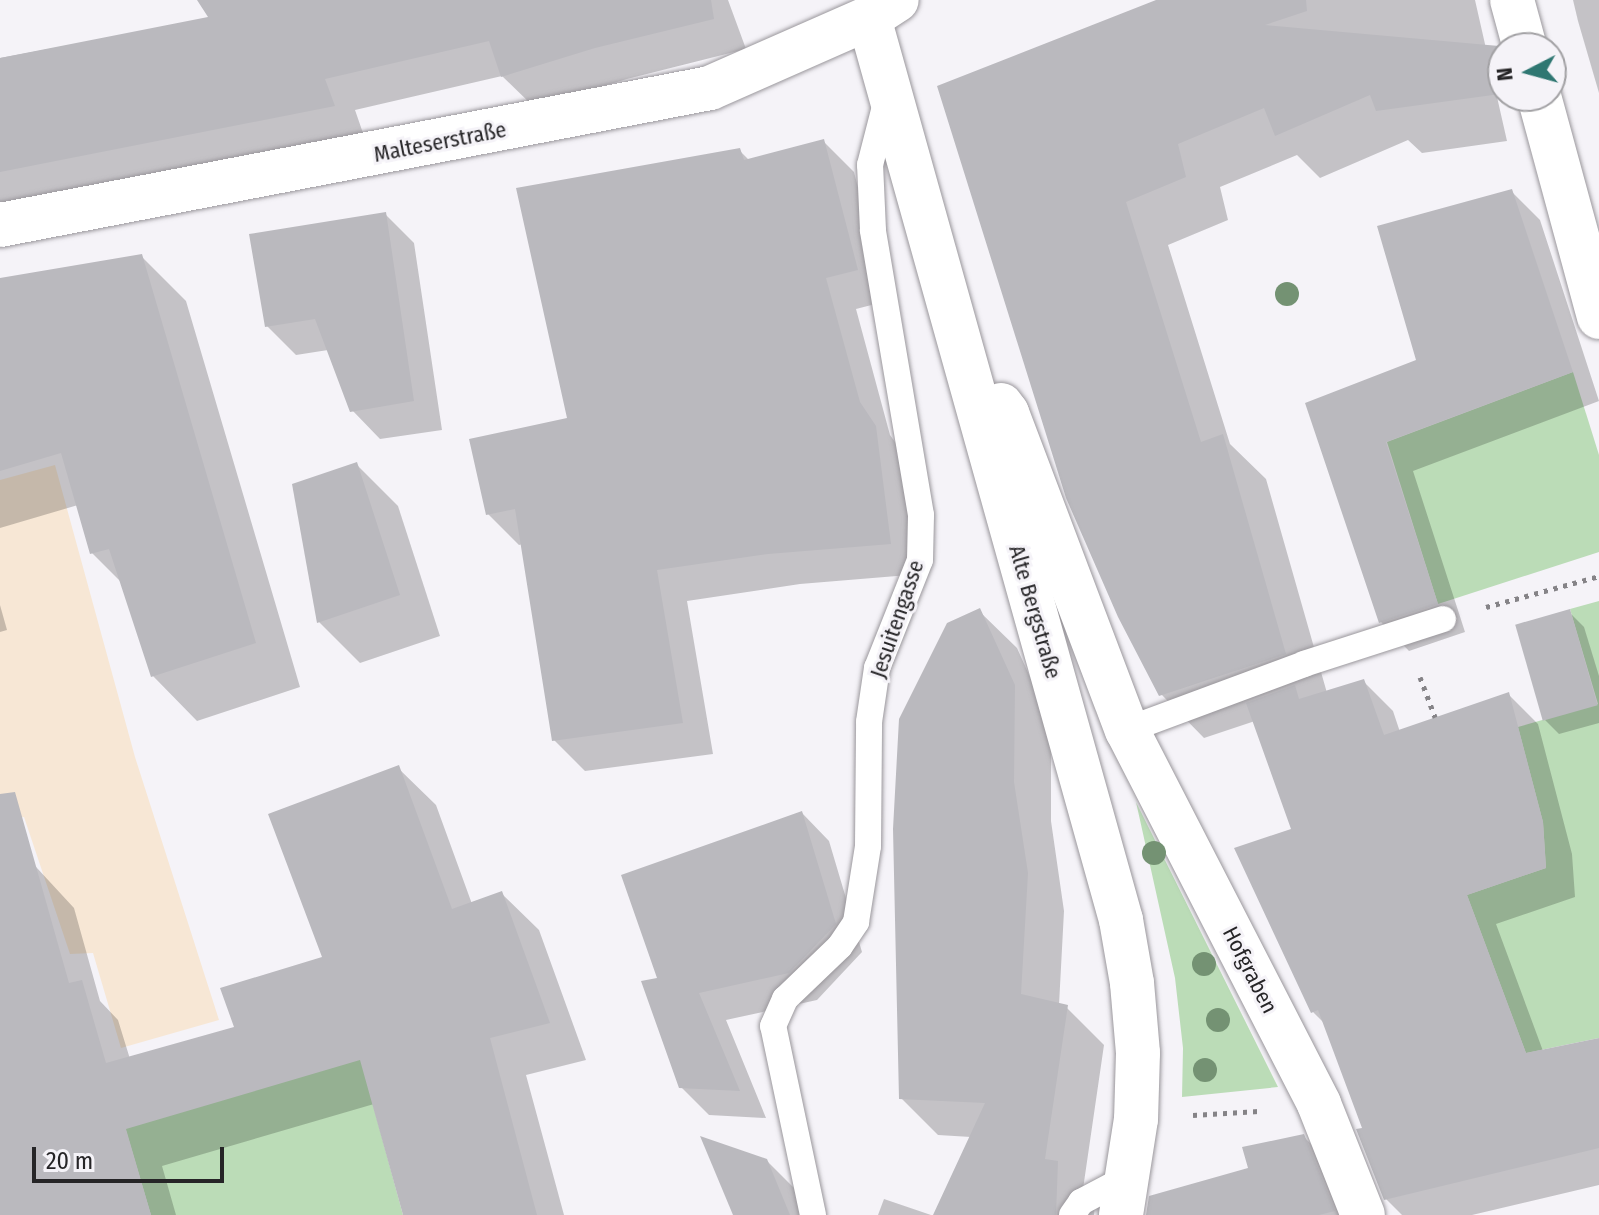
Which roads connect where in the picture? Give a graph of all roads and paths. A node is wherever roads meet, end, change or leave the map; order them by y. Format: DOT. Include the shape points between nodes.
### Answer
graph roads {
  1 [pos="1512,0"];
  2 [pos="877,6"];
  3 [pos="1521,32"];
  4 [pos="890,89"];
  5 [pos="1543,112"];
  6 [pos="0,225"];
  7 [pos="1599,317"];
  8 [pos="968,367"];
  9 [pos="1599,576"];
  10 [pos="1443,619"];
  11 [pos="1127,730"];
  12 [pos="1270,1110"];
  13 [pos="1136,1119"];
  14 [pos="1125,1196"];
  15 [pos="813,1215"];
  16 [pos="1072,1215"];
  17 [pos="1363,1215"];
  1 -- 3 [label="street"];
  2 -- 4 [label="street, Alte Bergstraße"];
  2 -- 6 [label="street, Malteserstraße" via="710,88"];
  4 -- 8 [label="street, Alte Bergstraße"];
  4 -- 15 [label="lane, Jesuitengasse" via="870,165 873,230 921,515 920,560 877,668 869,722 868,846 856,922 840,946 785,999 773,1026"];
  5 -- 7 [label="street"];
  8 -- 11 [label="street, Hofgraben" via="1007,413"];
  8 -- 13 [label="street, Alte Bergstraße" via="1121,920 1134,997"];
  9 -- 10 [label="path"];
  10 -- 11 [label="lane"];
  11 -- 17 [label="street, Hofgraben" via="1319,1104"];
  12 -- 13 [label="path"];
  13 -- 14 [label="street, Alte Bergstraße"];
  14 -- 16 [label="lane" via="1081,1202"];
}
